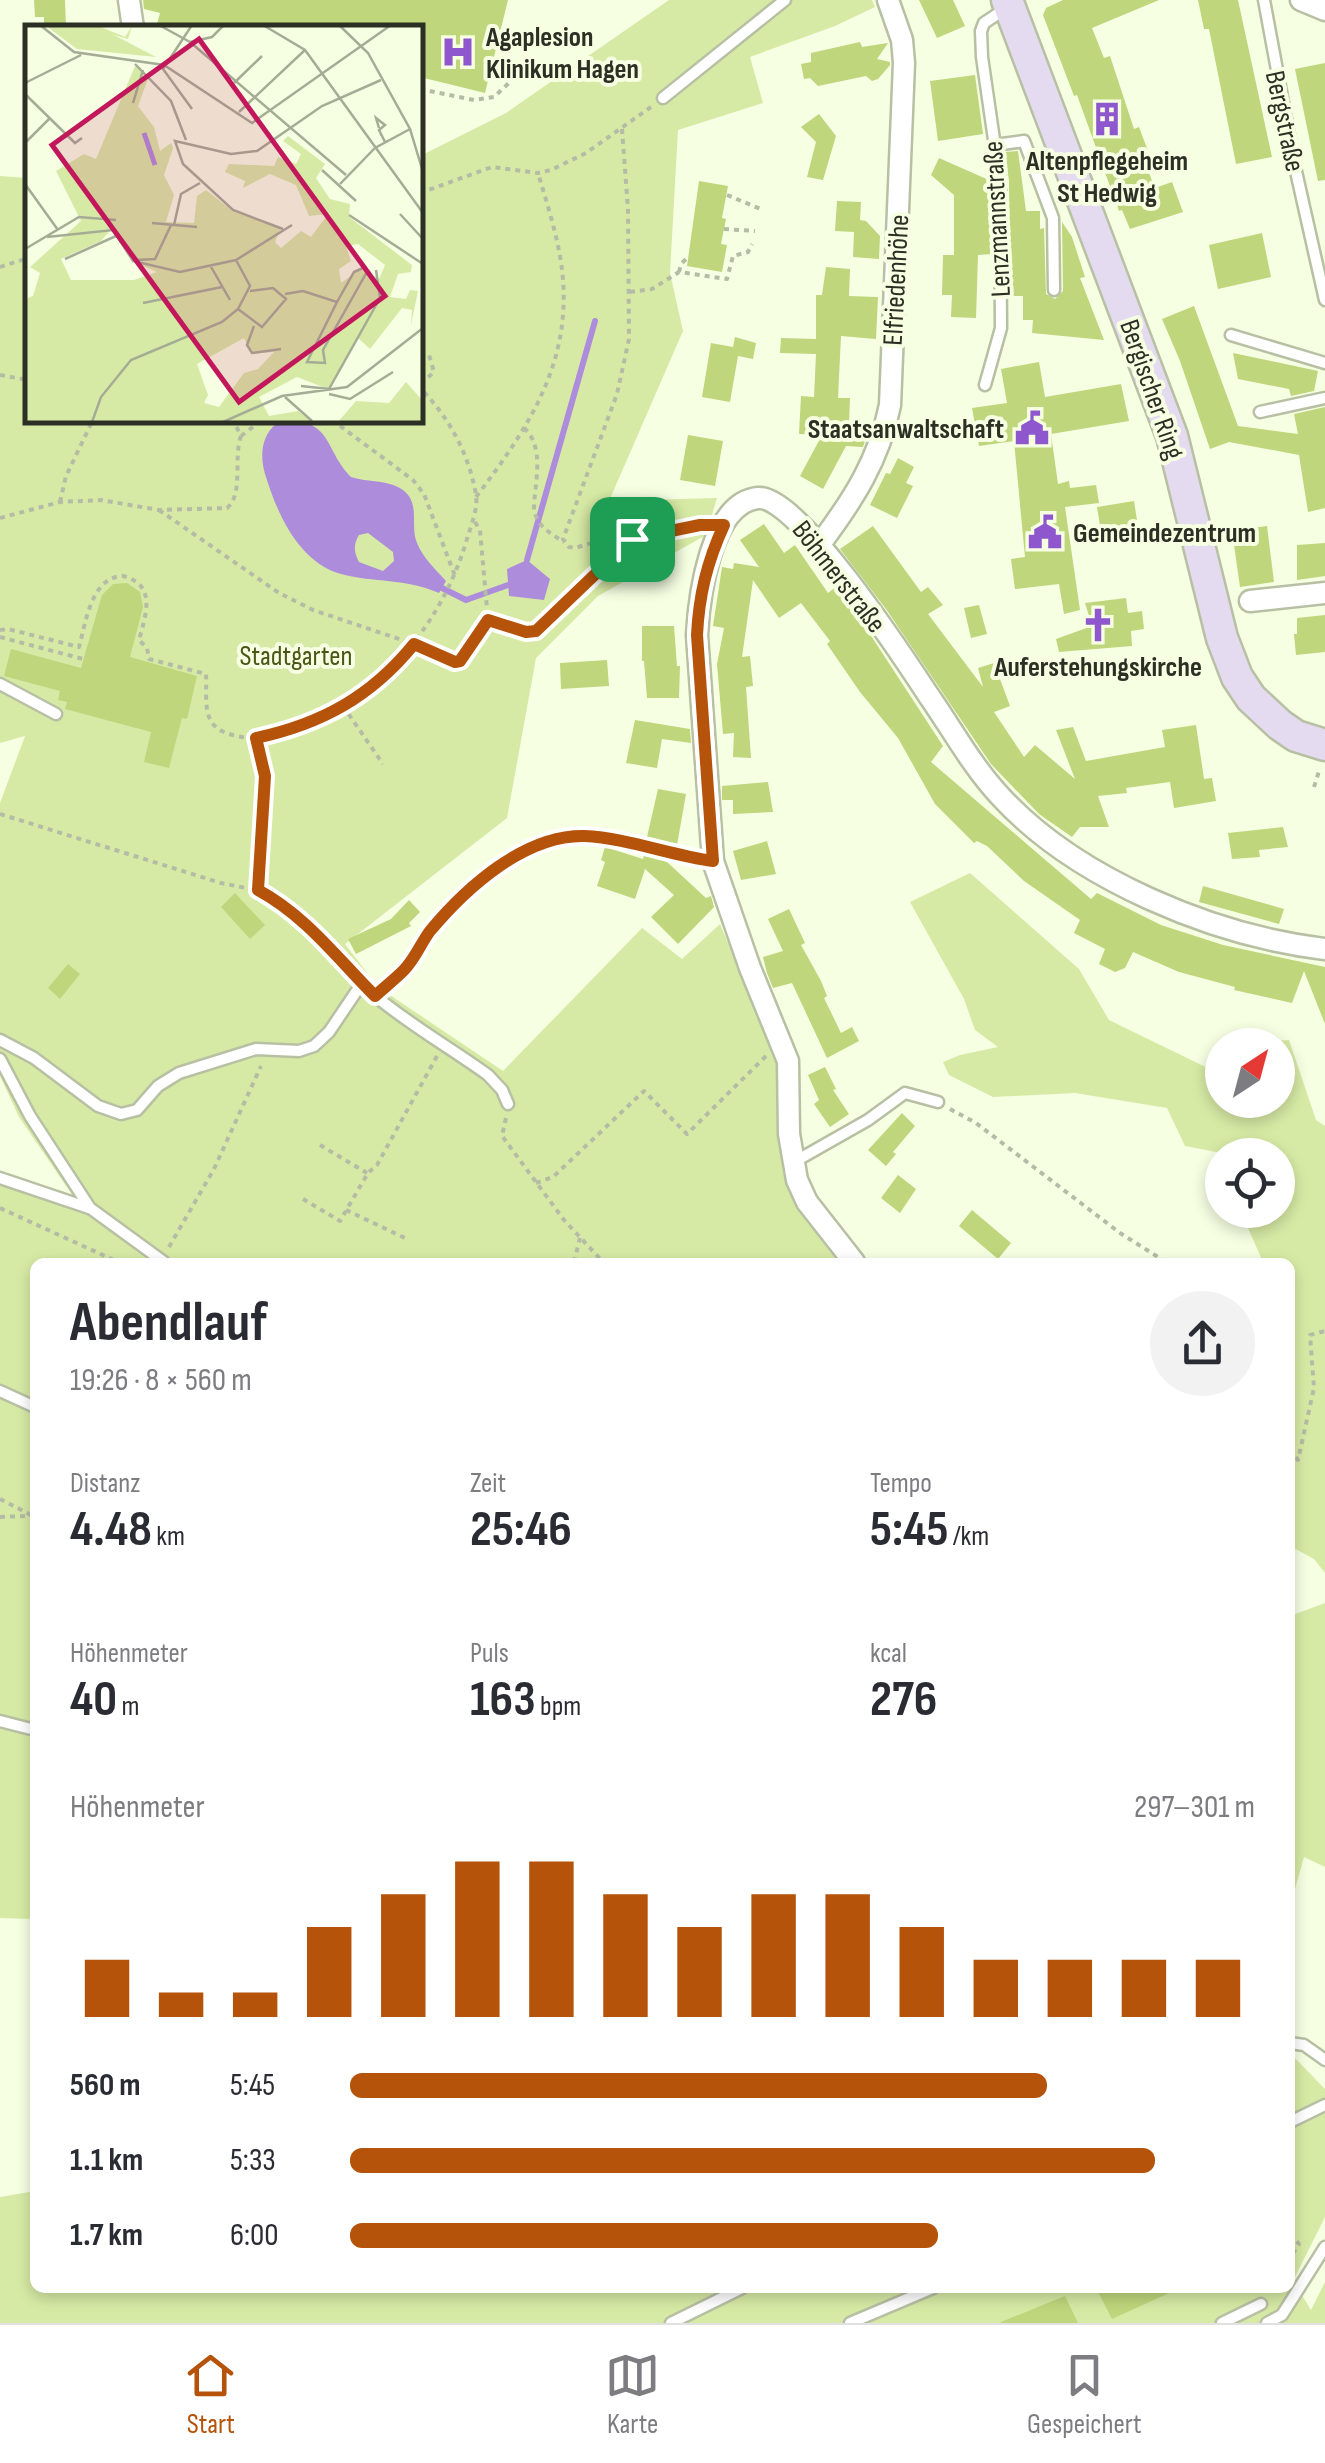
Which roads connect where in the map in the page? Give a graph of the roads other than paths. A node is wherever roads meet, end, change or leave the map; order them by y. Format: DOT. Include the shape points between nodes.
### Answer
graph roads {
  1 [pos="129,0"];
  2 [pos="785,0"];
  3 [pos="888,0"];
  4 [pos="1264,0"];
  5 [pos="1301,0"];
  6 [pos="1012,2"];
  7 [pos="1325,10"];
  8 [pos="133,25"];
  9 [pos="663,98"];
  10 [pos="995,145"];
  11 [pos="1054,290"];
  12 [pos="1325,300"];
  13 [pos="1231,336"];
  14 [pos="1325,362"];
  15 [pos="985,386"];
  16 [pos="1325,398"];
  17 [pos="1260,412"];
  18 [pos="820,544"];
  19 [pos="1325,593"];
  20 [pos="1250,602"];
  21 [pos="0,684"];
  22 [pos="56,714"];
  23 [pos="1325,746"];
  24 [pos="713,861"];
  25 [pos="258,890"];
  26 [pos="1325,949"];
  27 [pos="362,983"];
  28 [pos="375,996"];
  29 [pos="0,1040"];
  30 [pos="0,1059"];
  31 [pos="938,1102"];
  32 [pos="508,1104"];
  33 [pos="792,1163"];
  34 [pos="0,1178"];
  35 [pos="90,1208"];
  36 [pos="158,1258"];
  37 [pos="851,1258"];
  38 [pos="0,1391"];
  39 [pos="30,1405"];
  40 [pos="0,1721"];
  41 [pos="30,1729"];
  42 [pos="1295,2044"];
  43 [pos="1325,2060"];
  44 [pos="1325,2106"];
  45 [pos="1295,2120"];
  46 [pos="1325,2247"];
  47 [pos="732,2293"];
  48 [pos="920,2293"];
  49 [pos="1260,2304"];
  50 [pos="672,2323"];
  51 [pos="850,2323"];
  52 [pos="1222,2323"];
  53 [pos="1267,2323"];
  1 -- 8 [label="street"];
  2 -- 9 [label="lane"];
  3 -- 18 [label="street, Elfriedenhöhe" via="904,63 890,405 866,480"];
  4 -- 12 [label="lane, Bergstraße"];
  5 -- 7 [label="street"];
  6 -- 10 [label="lane, Lenzmannstraße" via="981,31"];
  6 -- 23 [label="main road, Bergischer Ring" via="1172,436 1237,678 1264,712 1296,736"];
  10 -- 11 [label="lane" via="1024,141 1053,218"];
  10 -- 15 [label="lane, Lenzmannstraße" via="1001,328"];
  13 -- 14 [label="lane"];
  16 -- 17 [label="lane"];
  18 -- 24 [label="street, Böhmerstraße" via="771,500 760,498 746,502 724,525 707,563 697,635"];
  18 -- 26 [label="street, Böhmerstraße" via="982,774 1022,817 1121,884 1188,914"];
  19 -- 20 [label="street"];
  21 -- 22 [label="lane"];
  24 -- 28 [label="lane" via="618,840 553,839 473,886"];
  24 -- 33 [label="street" via="788,1061"];
  25 -- 27 [label="lane" via="315,932"];
  27 -- 28 [label="lane"];
  27 -- 29 [label="lane" via="314,1046 256,1049 179,1073 137,1110 121,1114 98,1106"];
  28 -- 32 [label="lane" via="488,1075"];
  30 -- 35 [label="lane"];
  31 -- 33 [label="lane" via="905,1093"];
  33 -- 37 [label="street" via="807,1202"];
  34 -- 35 [label="lane"];
  35 -- 36 [label="lane"];
  38 -- 39 [label="lane"];
  40 -- 41 [label="lane"];
  42 -- 43 [label="lane"];
  44 -- 45 [label="lane"];
  46 -- 53 [label="lane" via="1282,2315"];
  47 -- 50 [label="lane"];
  48 -- 51 [label="lane"];
  49 -- 52 [label="lane"];
}
